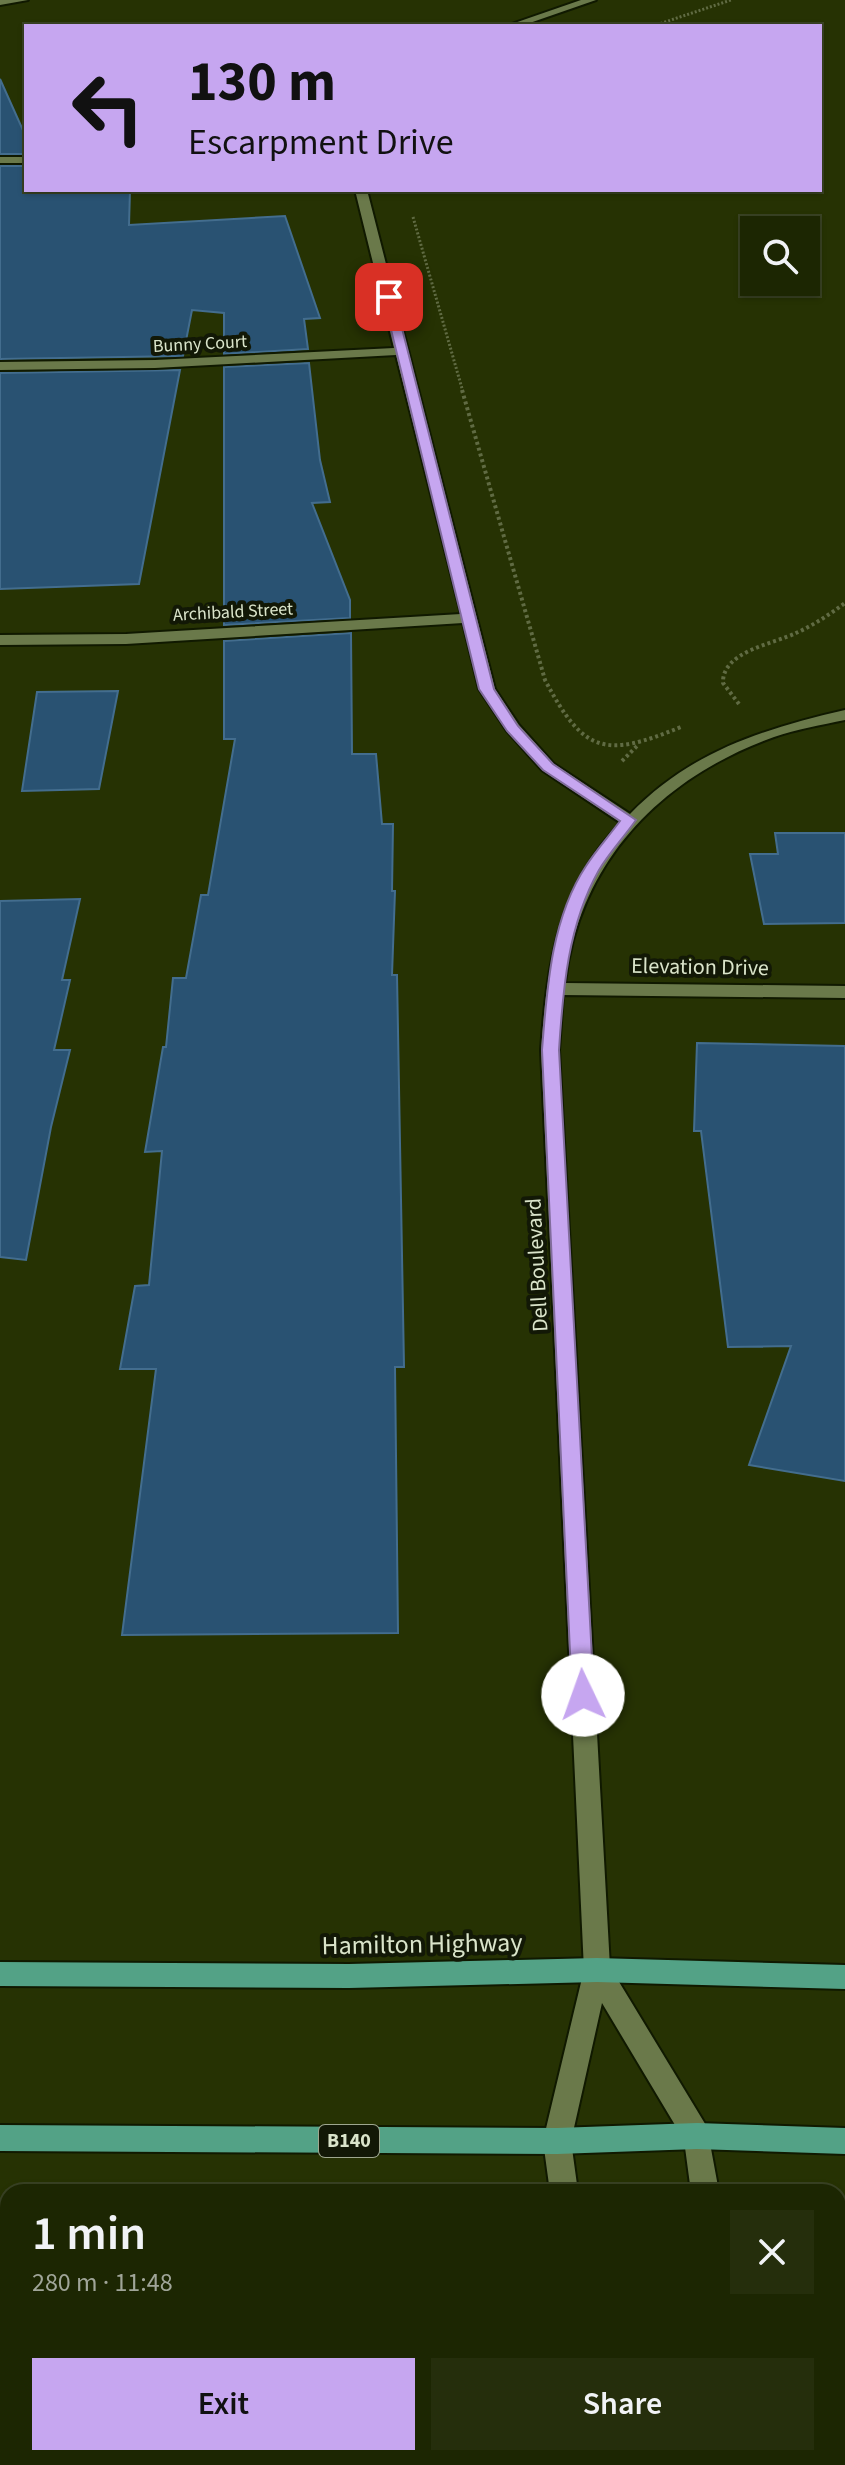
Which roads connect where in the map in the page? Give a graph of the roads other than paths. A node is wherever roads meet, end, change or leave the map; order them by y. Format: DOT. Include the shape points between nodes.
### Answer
graph roads {
  1 [pos="23,0"];
  2 [pos="591,0"];
  3 [pos="0,2"];
  4 [pos="517,24"];
  5 [pos="0,160"];
  6 [pos="24,160"];
  7 [pos="362,192"];
  8 [pos="403,351"];
  9 [pos="0,366"];
  10 [pos="468,618"];
  11 [pos="0,640"];
  12 [pos="845,715"];
  13 [pos="628,820"];
  14 [pos="555,989"];
  15 [pos="845,992"];
  16 [pos="597,1970"];
  17 [pos="0,1974"];
  18 [pos="845,1977"];
  19 [pos="697,2136"];
  20 [pos="0,2138"];
  21 [pos="557,2141"];
  22 [pos="845,2141"];
  23 [pos="563,2184"];
  24 [pos="704,2184"];
  1 -- 3 [label="street"];
  2 -- 4 [label="street"];
  5 -- 6 [label="street"];
  7 -- 8 [label="street"];
  8 -- 9 [label="street, Bunny Court"];
  8 -- 10 [label="street"];
  10 -- 11 [label="street, Archibald Street" via="126,639"];
  10 -- 13 [label="street" via="487,689 513,728 548,767"];
  12 -- 13 [label="street, Dell Boulevard" via="774,733 694,770"];
  13 -- 14 [label="street, Dell Boulevard" via="592,869 576,904"];
  14 -- 15 [label="street, Elevation Drive"];
  14 -- 16 [label="street, Dell Boulevard" via="550,1050"];
  16 -- 17 [label="main road, Hamilton Highway" via="349,1976"];
  16 -- 18 [label="main road, Hamilton Highway"];
  16 -- 19 [label="street"];
  16 -- 21 [label="street"];
  19 -- 21 [label="main road, B140"];
  19 -- 22 [label="main road, B140"];
  19 -- 24 [label="street"];
  20 -- 21 [label="main road, B140"];
  21 -- 23 [label="street"];
}
